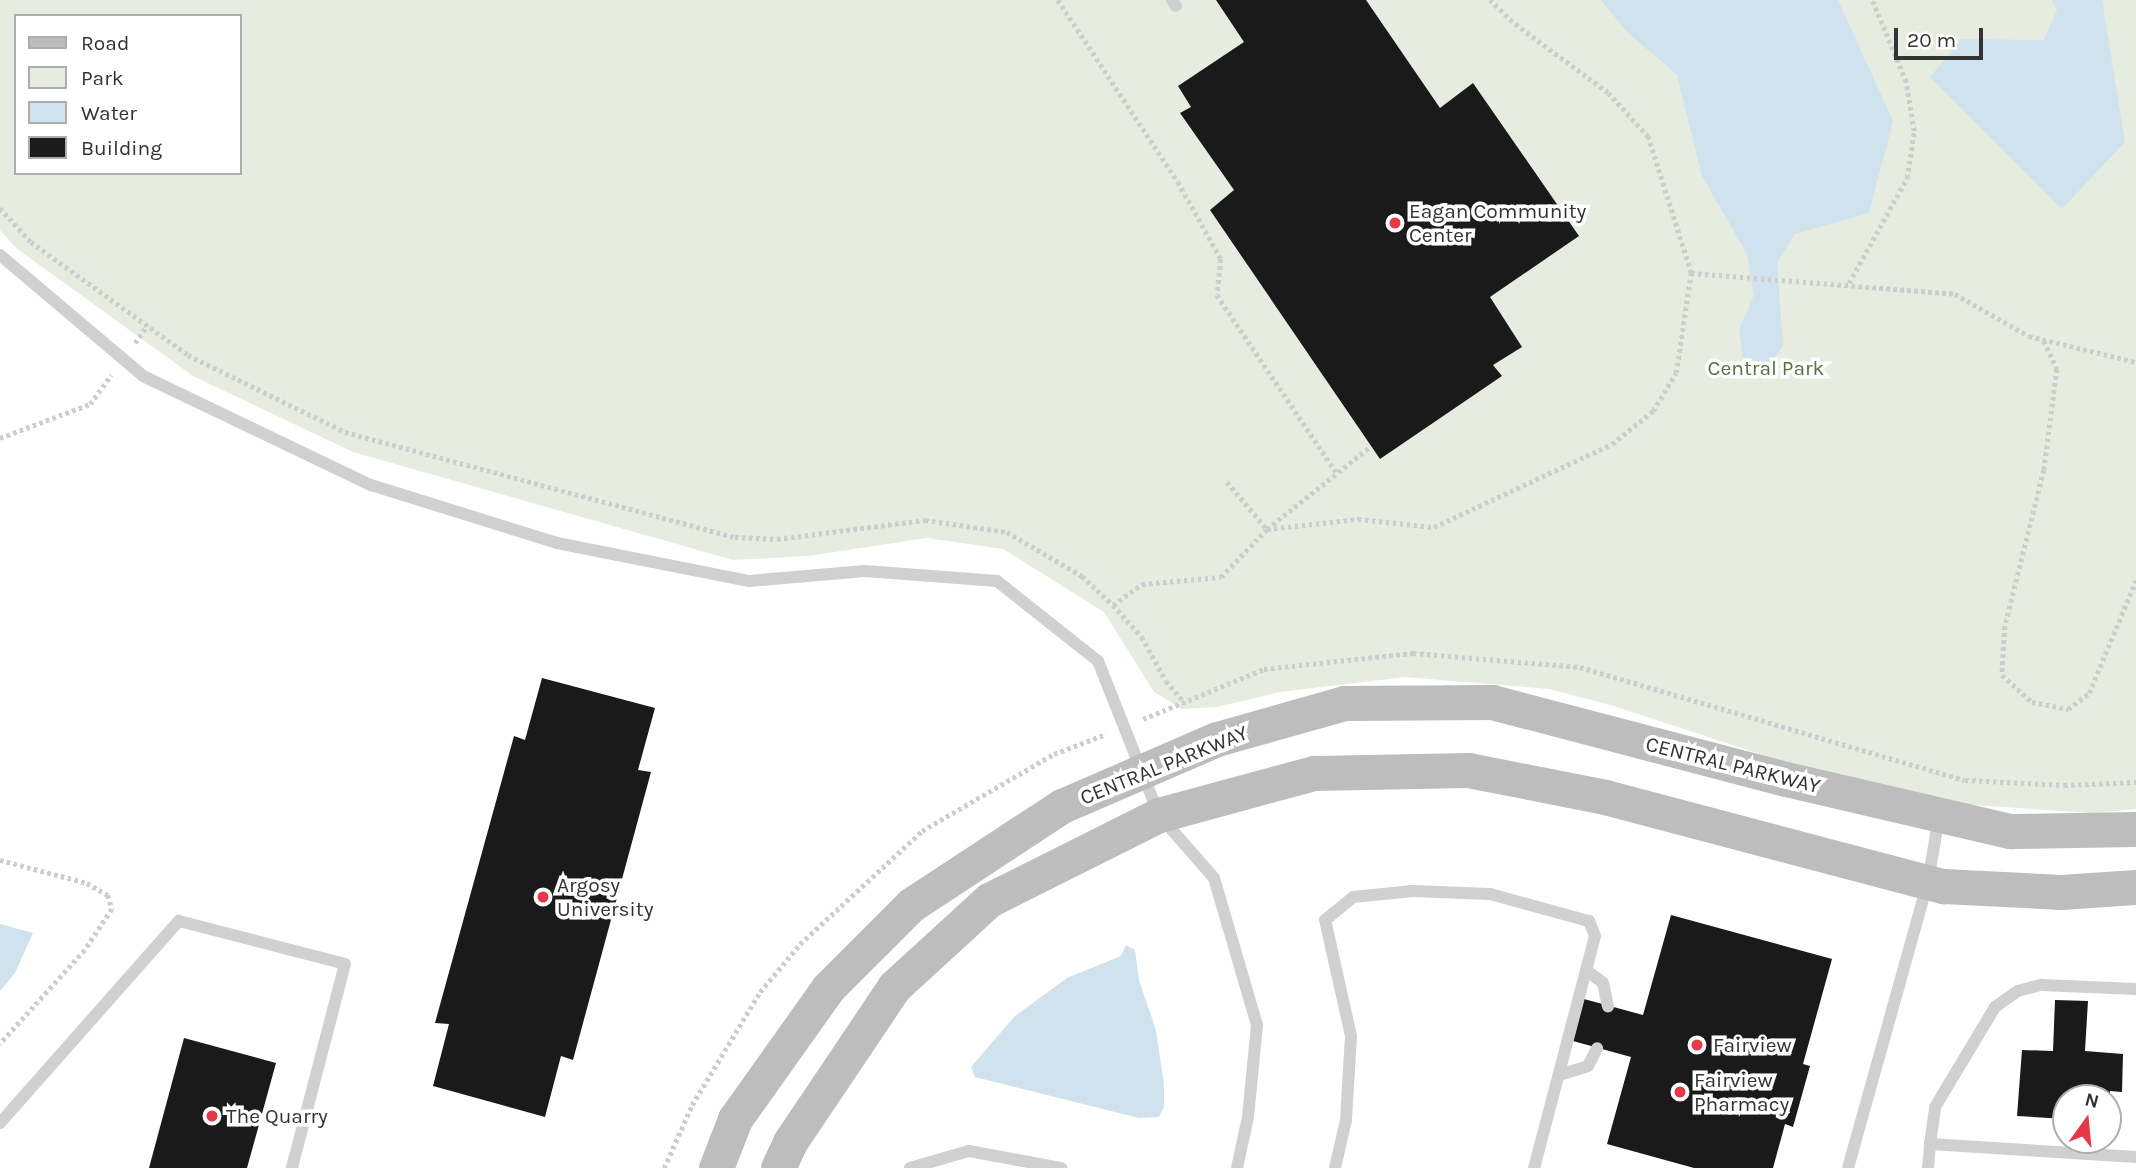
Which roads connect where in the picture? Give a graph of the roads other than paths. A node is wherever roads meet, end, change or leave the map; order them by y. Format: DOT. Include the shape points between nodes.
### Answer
graph roads {
  1 [pos="0,254"];
  2 [pos="1141,772"];
  3 [pos="1159,815"];
  4 [pos="1940,815"];
  5 [pos="2136,829"];
  6 [pos="1928,882"];
  7 [pos="2136,887"];
  8 [pos="1586,970"];
  9 [pos="2136,989"];
  10 [pos="1608,1006"];
  11 [pos="1597,1048"];
  12 [pos="1559,1074"];
  13 [pos="0,1123"];
  14 [pos="1930,1143"];
  15 [pos="2136,1157"];
  16 [pos="292,1168"];
  17 [pos="716,1168"];
  18 [pos="778,1168"];
  19 [pos="910,1168"];
  20 [pos="1061,1168"];
  21 [pos="1237,1168"];
  22 [pos="1335,1168"];
  23 [pos="1534,1168"];
  24 [pos="1847,1168"];
  25 [pos="1928,1168"];
  1 -- 2 [label="lane" via="143,376 370,485 557,543 749,581 865,571 997,581 1098,661"];
  2 -- 3 [label="lane"];
  2 -- 4 [label="street, CENTRAL PARKWAY" via="1217,739 1344,703 1492,702"];
  2 -- 17 [label="street, CENTRAL PARKWAY" via="1062,807 911,905 828,988 735,1119"];
  3 -- 6 [label="street" via="1314,773 1468,769 1605,797"];
  3 -- 18 [label="street" via="989,900 894,987 790,1142"];
  3 -- 21 [label="lane" via="1214,878 1257,1025 1248,1117"];
  4 -- 5 [label="street, CENTRAL PARKWAY" via="2010,831"];
  4 -- 6 [label="lane"];
  6 -- 7 [label="street" via="2061,892"];
  6 -- 24 [label="lane"];
  8 -- 10 [label="lane" via="1603,983"];
  8 -- 12 [label="lane"];
  8 -- 22 [label="lane" via="1595,936 1589,921 1490,894 1413,891 1353,897 1325,920 1351,1036 1346,1120"];
  9 -- 14 [label="lane" via="2040,985 2018,991 1995,1007 1935,1107"];
  11 -- 12 [label="lane" via="1588,1066"];
  12 -- 23 [label="lane"];
  13 -- 16 [label="lane" via="179,921 345,964"];
  14 -- 15 [label="lane"];
  14 -- 25 [label="lane"];
  19 -- 20 [label="lane" via="969,1151"];
}
